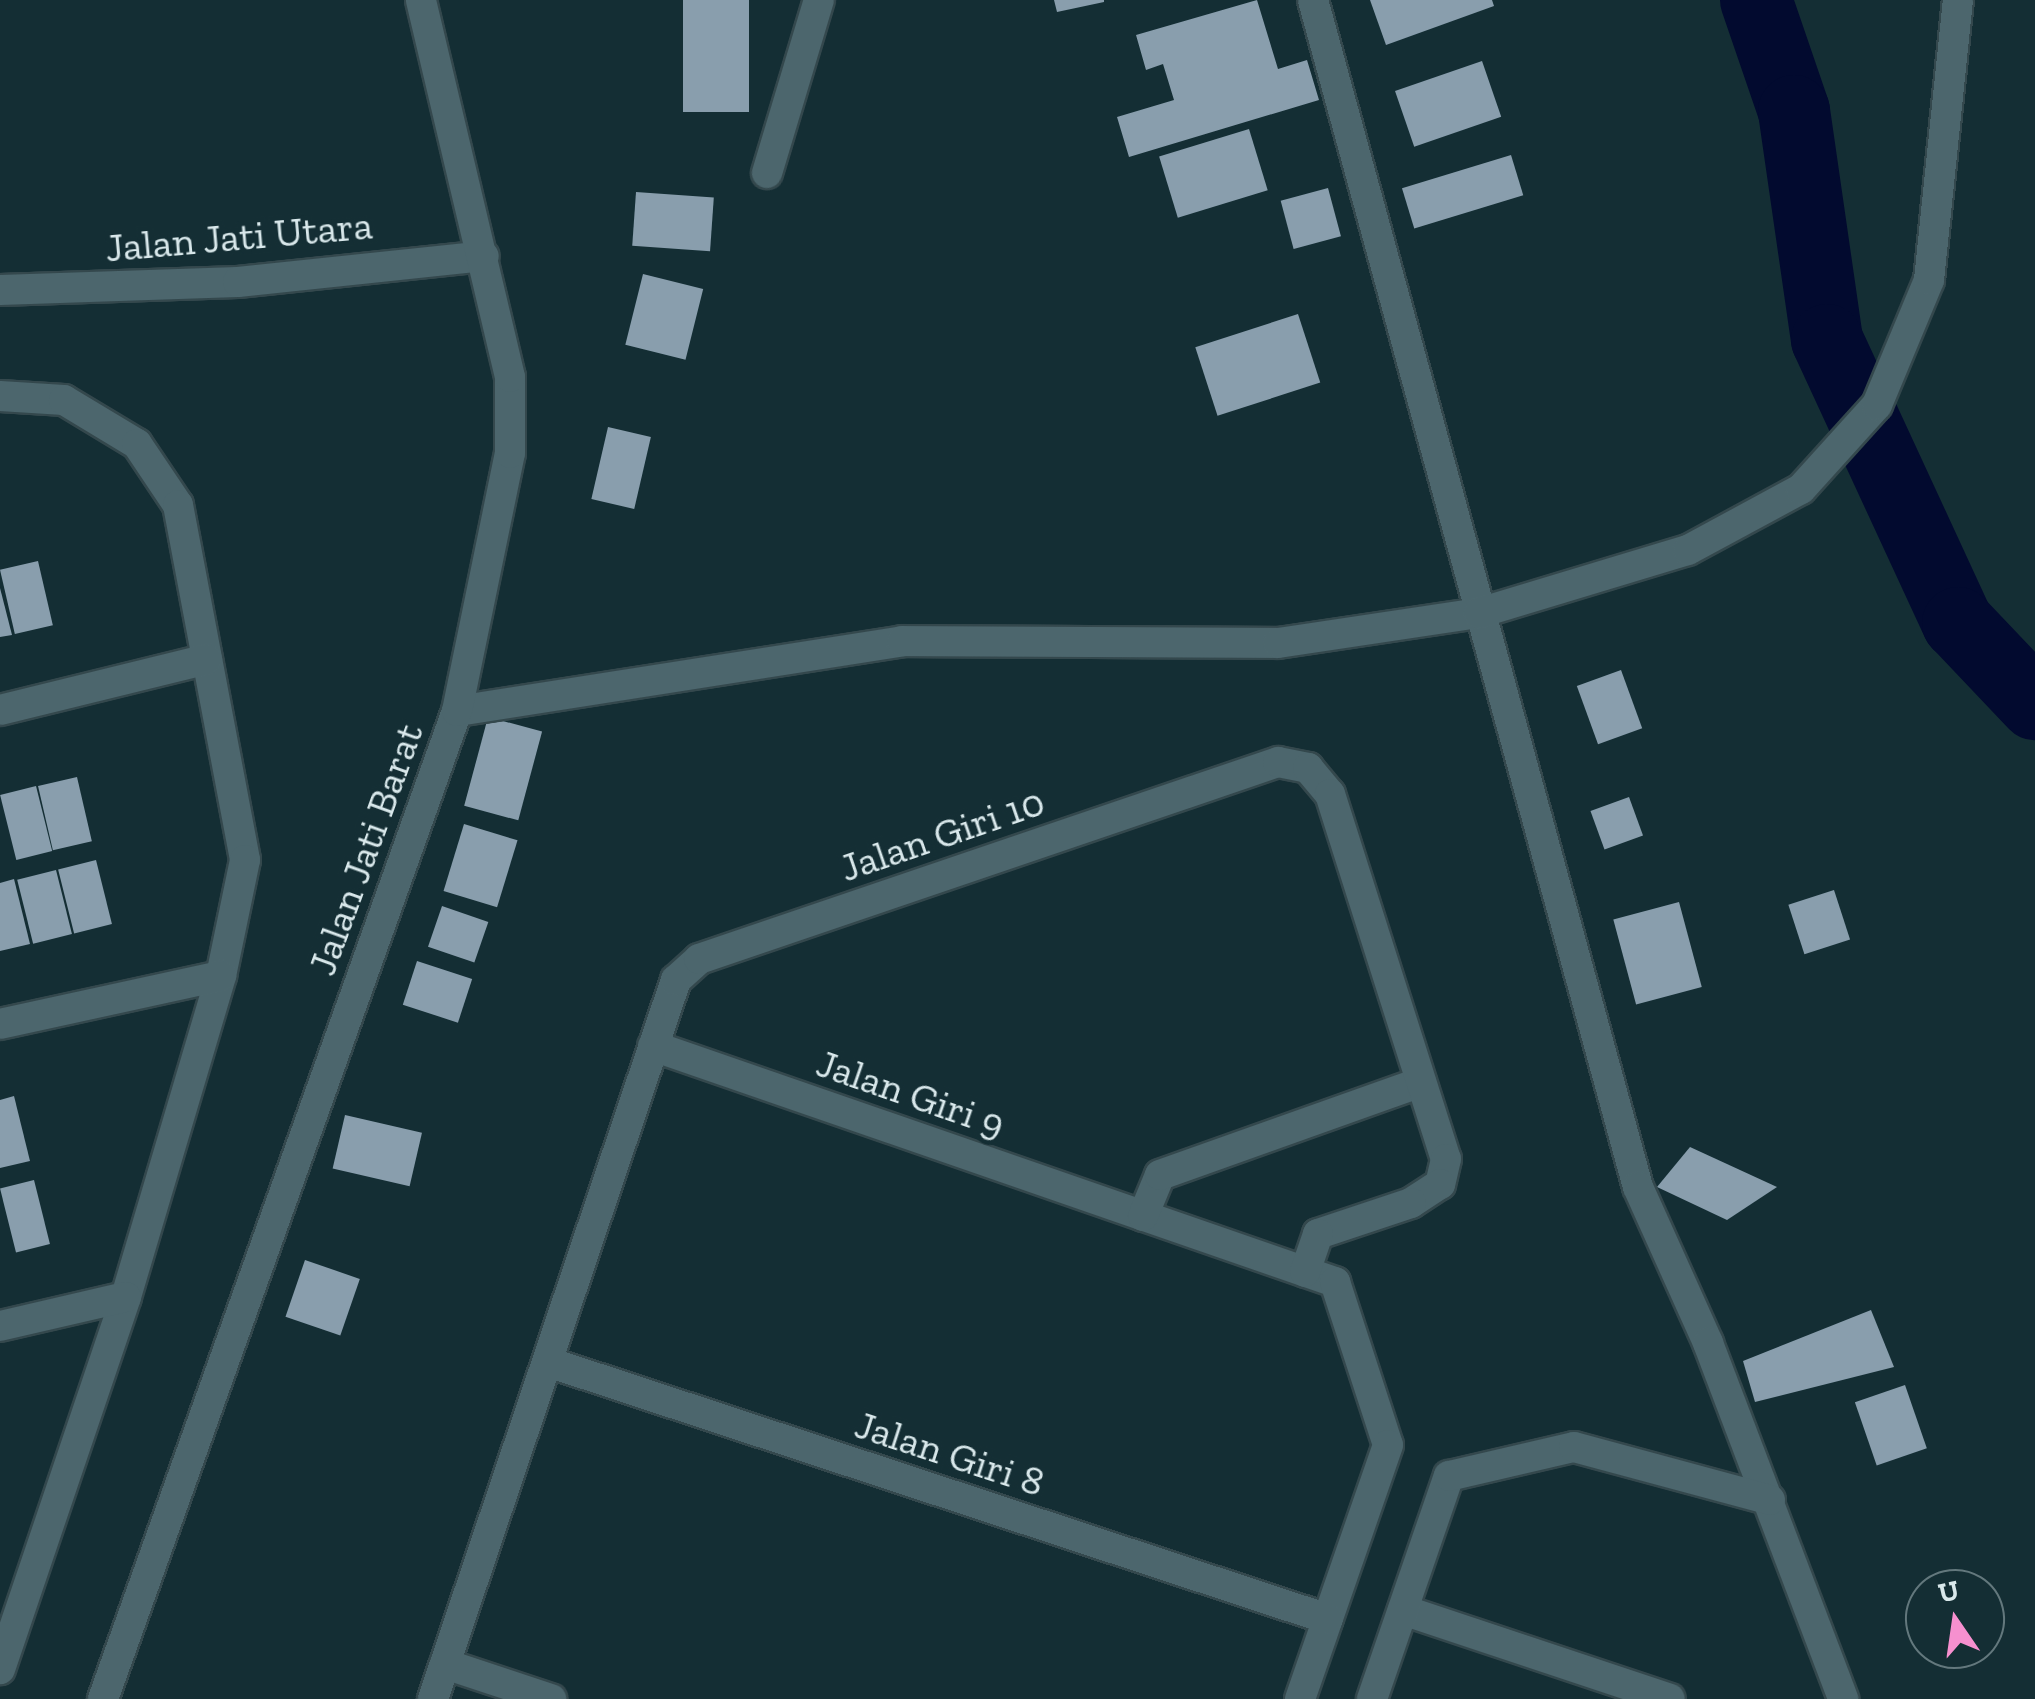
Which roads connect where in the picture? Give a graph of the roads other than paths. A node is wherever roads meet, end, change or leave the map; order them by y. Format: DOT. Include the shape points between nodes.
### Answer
graph roads {
  1 [pos="422,0"];
  2 [pos="820,0"];
  3 [pos="1312,0"];
  4 [pos="1958,0"];
  5 [pos="767,173"];
  6 [pos="484,256"];
  7 [pos="0,290"];
  8 [pos="0,396"];
  9 [pos="1479,613"];
  10 [pos="207,659"];
  11 [pos="0,710"];
  12 [pos="457,711"];
  13 [pos="221,976"];
  14 [pos="0,1024"];
  15 [pos="652,1046"];
  16 [pos="1421,1082"];
  17 [pos="1144,1216"];
  18 [pos="1304,1272"];
  19 [pos="126,1297"];
  20 [pos="0,1326"];
  21 [pos="548,1362"];
  22 [pos="1770,1500"];
  23 [pos="1403,1610"];
  24 [pos="9,1618"];
  25 [pos="1328,1619"];
  26 [pos="445,1664"];
  27 [pos="0,1670"];
  28 [pos="104,1699"];
  29 [pos="433,1699"];
  30 [pos="551,1699"];
  31 [pos="1300,1699"];
  32 [pos="1372,1699"];
  33 [pos="1670,1699"];
  34 [pos="1843,1699"];
  1 -- 6 [label="street, Jalan Jati Barat"];
  2 -- 5 [label="street"];
  3 -- 9 [label="street"];
  4 -- 9 [label="street" via="1928,280 1858,436 1802,489 1688,550"];
  6 -- 7 [label="street, Jalan Jati Utara" via="238,282"];
  6 -- 12 [label="street, Jalan Jati Barat" via="510,377 510,453"];
  8 -- 10 [label="street" via="64,400 137,444 178,504"];
  9 -- 12 [label="street" via="1278,644 902,641 722,666 568,700"];
  9 -- 22 [label="street" via="1638,1187"];
  10 -- 11 [label="street"];
  10 -- 13 [label="street" via="245,860"];
  12 -- 28 [label="street, Jalan Jati Barat"];
  13 -- 14 [label="street"];
  13 -- 19 [label="street"];
  15 -- 16 [label="street, Jalan Giri 10" via="676,980 699,959 1278,762 1308,768 1330,794"];
  15 -- 17 [label="street, Jalan Giri 9"];
  15 -- 21 [label="street, Jalan Giri 10"];
  16 -- 17 [label="street" via="1160,1175"];
  16 -- 18 [label="street" via="1446,1159 1440,1184 1318,1234"];
  17 -- 18 [label="street, Jalan Giri 9"];
  18 -- 25 [label="street, Jalan Giri 9" via="1335,1282 1388,1445"];
  19 -- 20 [label="street"];
  19 -- 24 [label="street"];
  21 -- 25 [label="street, Jalan Giri 8"];
  21 -- 26 [label="street, Jalan Giri 10"];
  22 -- 23 [label="street" via="1574,1447 1449,1476"];
  22 -- 34 [label="street"];
  23 -- 32 [label="street"];
  23 -- 33 [label="street"];
  24 -- 27 [label="street"];
  25 -- 31 [label="street"];
  26 -- 29 [label="street, Jalan Giri 10"];
  26 -- 30 [label="street"];
}
